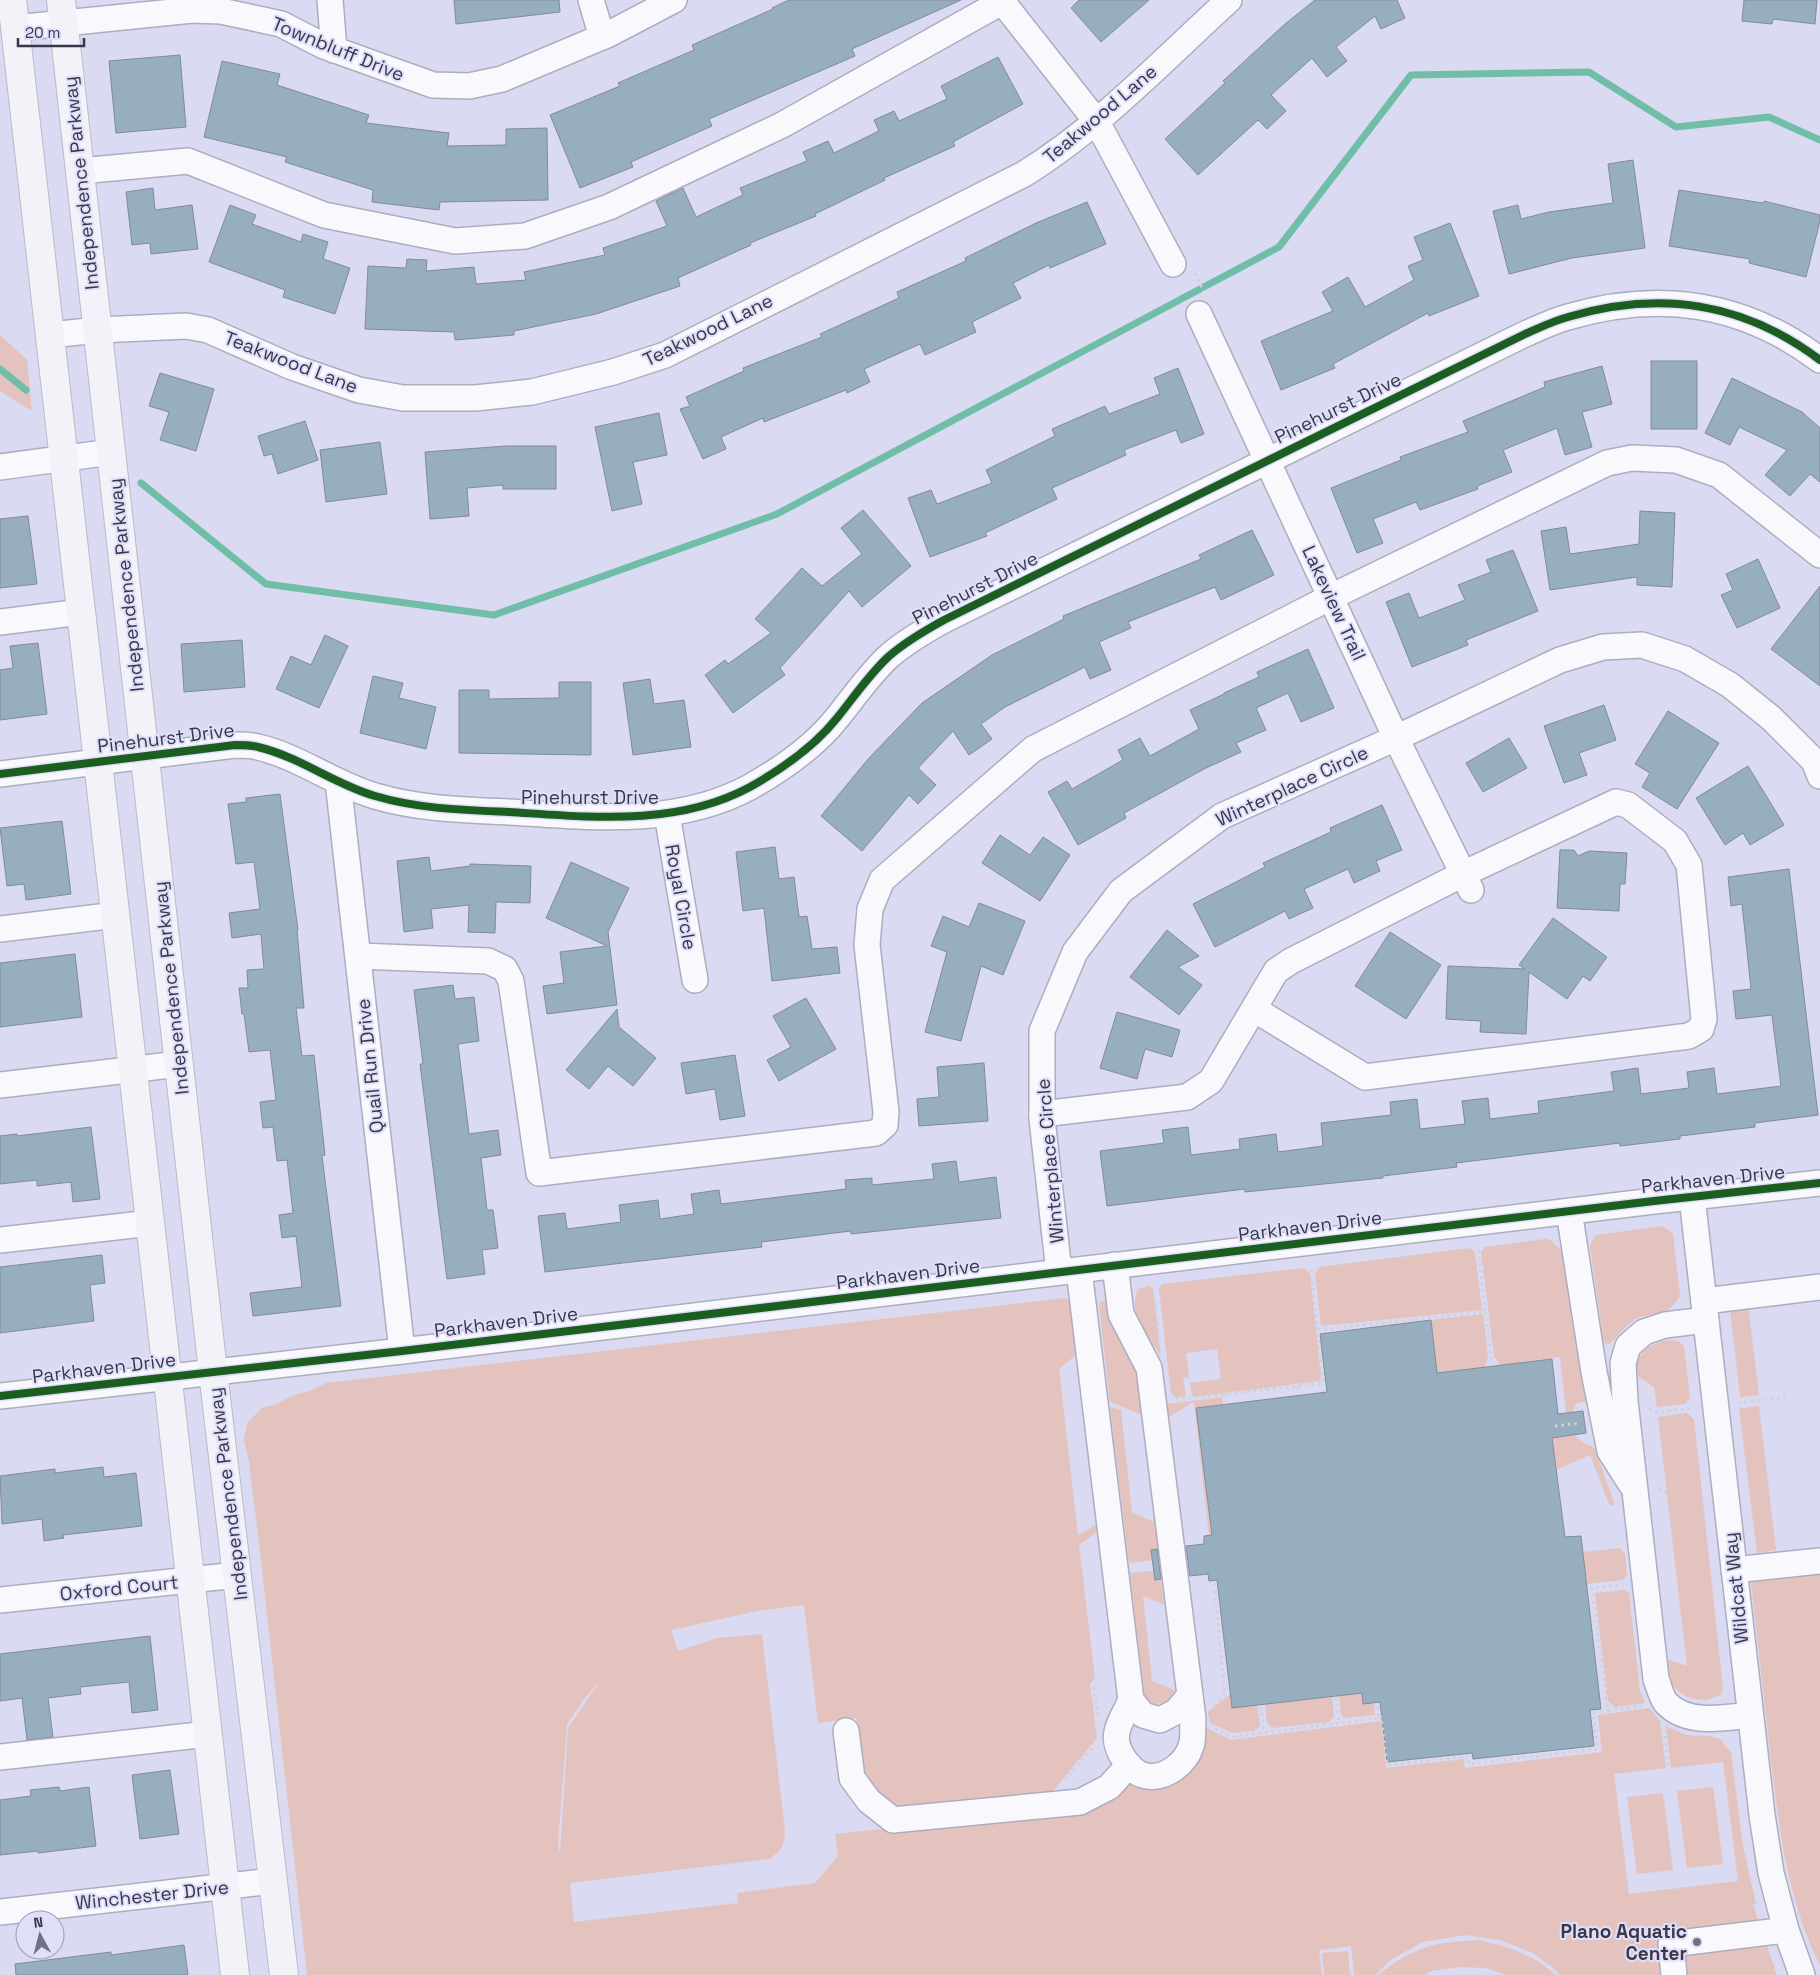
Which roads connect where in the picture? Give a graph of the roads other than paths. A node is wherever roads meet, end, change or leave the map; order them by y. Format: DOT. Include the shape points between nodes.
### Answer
graph roads {
  1 [pos="12,0"];
  2 [pos="330,0"];
  3 [pos="591,0"];
  4 [pos="673,0"];
  5 [pos="1229,0"];
  6 [pos="1003,1"];
  7 [pos="254,9"];
  8 [pos="62,11"];
  9 [pos="16,28"];
  10 [pos="602,37"];
  11 [pos="334,50"];
  12 [pos="1097,122"];
  13 [pos="80,171"];
  14 [pos="1182,265"];
  15 [pos="1203,307"];
  16 [pos="98,330"];
  17 [pos="50,336"];
  18 [pos="1820,360"];
  19 [pos="111,452"];
  20 [pos="64,459"];
  21 [pos="1268,460"];
  22 [pos="0,467"];
  23 [pos="1820,555"];
  24 [pos="1331,597"];
  25 [pos="81,612"];
  26 [pos="0,622"];
  27 [pos="1396,738"];
  28 [pos="145,756"];
  29 [pos="98,762"];
  30 [pos="0,774"];
  31 [pos="1820,776"];
  32 [pos="338,781"];
  33 [pos="667,814"];
  34 [pos="1467,882"];
  35 [pos="116,916"];
  36 [pos="0,929"];
  37 [pos="358,956"];
  38 [pos="695,980"];
  39 [pos="1254,1009"];
  40 [pos="179,1064"];
  41 [pos="133,1070"];
  42 [pos="0,1085"];
  43 [pos="1042,1114"];
  44 [pos="1820,1183"];
  45 [pos="1692,1197"];
  46 [pos="1570,1211"];
  47 [pos="150,1223"];
  48 [pos="0,1240"];
  49 [pos="1115,1265"];
  50 [pos="1069,1271"];
  51 [pos="1820,1287"];
  52 [pos="1705,1311"];
  53 [pos="402,1351"];
  54 [pos="1622,1370"];
  55 [pos="213,1372"];
  56 [pos="1594,1372"];
  57 [pos="168,1377"];
  58 [pos="0,1396"];
  59 [pos="1634,1488"];
  60 [pos="1820,1561"];
  61 [pos="1734,1570"];
  62 [pos="237,1575"];
  63 [pos="191,1580"];
  64 [pos="0,1600"];
  65 [pos="1190,1694"];
  66 [pos="1131,1700"];
  67 [pos="1750,1715"];
  68 [pos="846,1731"];
  69 [pos="208,1734"];
  70 [pos="0,1757"];
  71 [pos="1129,1765"];
  72 [pos="274,1881"];
  73 [pos="225,1887"];
  74 [pos="0,1912"];
  75 [pos="1786,1930"];
  76 [pos="235,1975"];
  77 [pos="284,1975"];
  78 [pos="1674,1975"];
  79 [pos="1802,1975"];
  1 -- 9 [label="main road"];
  2 -- 11 [label="street"];
  3 -- 10 [label="street"];
  4 -- 10 [label="street, Townbluff Drive"];
  5 -- 12 [label="street, Teakwood Lane"];
  6 -- 12 [label="street"];
  6 -- 13 [label="street" via="782,125 608,207 525,236 454,241 324,215 188,160"];
  7 -- 8 [label="street, Townbluff Drive"];
  7 -- 11 [label="street, Townbluff Drive"];
  8 -- 9 [label="street, Townbluff Drive"];
  8 -- 13 [label="main road, Independence Parkway"];
  9 -- 17 [label="main road"];
  10 -- 11 [label="street, Townbluff Drive" via="502,79 469,86 433,85"];
  12 -- 14 [label="street"];
  12 -- 16 [label="street, Teakwood Lane" via="1056,155 1024,174 665,355 532,392 475,398 403,398 359,390 292,367 208,330 186,326"];
  13 -- 16 [label="main road, Independence Parkway"];
  15 -- 21 [label="street, Lakeview Trail"];
  16 -- 17 [label="street, Teakwood Lane"];
  16 -- 19 [label="main road, Independence Parkway"];
  17 -- 20 [label="main road"];
  18 -- 21 [label="street, Pinehurst Drive" via="1771,329 1742,316 1709,308 1673,303 1599,309 1566,317 1525,334"];
  19 -- 20 [label="street"];
  19 -- 28 [label="main road, Independence Parkway"];
  20 -- 22 [label="street"];
  20 -- 25 [label="main road"];
  21 -- 24 [label="street, Lakeview Trail"];
  21 -- 33 [label="street, Pinehurst Drive" via="914,637 888,657 837,718 782,768 749,788 704,806"];
  23 -- 24 [label="street" via="1718,475 1676,460 1632,458 1607,463"];
  24 -- 27 [label="street, Lakeview Trail"];
  24 -- 37 [label="street" via="1033,750 882,880 870,909 867,945 886,1112 885,1125 876,1133 539,1174 511,981 505,969 488,961"];
  25 -- 26 [label="street"];
  25 -- 29 [label="main road"];
  27 -- 31 [label="street, Winterplace Circle" via="1560,660 1602,647 1642,645 1685,660 1730,685 1771,718 1814,761"];
  27 -- 34 [label="street, Lakeview Trail"];
  27 -- 43 [label="street, Winterplace Circle" via="1222,816 1121,891 1075,952 1042,1031"];
  28 -- 29 [label="street, Pinehurst Drive"];
  28 -- 32 [label="street, Pinehurst Drive" via="235,745 257,746 284,754"];
  28 -- 40 [label="main road, Independence Parkway"];
  29 -- 30 [label="street, Pinehurst Drive"];
  29 -- 35 [label="main road"];
  32 -- 33 [label="street, Pinehurst Drive" via="374,796 444,808 595,817"];
  32 -- 37 [label="street, Quail Run Drive"];
  33 -- 38 [label="street, Royal Circle"];
  34 -- 39 [label="street" via="1291,961 1276,971"];
  34 -- 39 [label="street" via="1616,802 1635,809 1675,841 1689,865 1704,1019 1701,1029 1672,1039 1365,1077"];
  35 -- 36 [label="street"];
  35 -- 41 [label="main road"];
  37 -- 53 [label="street, Quail Run Drive"];
  39 -- 43 [label="street" via="1211,1081 1187,1097"];
  40 -- 41 [label="street"];
  40 -- 55 [label="main road, Independence Parkway"];
  41 -- 42 [label="street"];
  41 -- 47 [label="main road"];
  43 -- 50 [label="street, Winterplace Circle"];
  44 -- 45 [label="street, Parkhaven Drive"];
  45 -- 46 [label="street, Parkhaven Drive"];
  45 -- 52 [label="street, Wildcat Way"];
  46 -- 49 [label="street, Parkhaven Drive"];
  46 -- 56 [label="street"];
  47 -- 48 [label="street"];
  47 -- 57 [label="main road"];
  49 -- 50 [label="street, Parkhaven Drive"];
  49 -- 65 [label="street" via="1121,1314 1149,1368"];
  50 -- 53 [label="street, Parkhaven Drive"];
  50 -- 66 [label="street, Winterplace Circle"];
  51 -- 52 [label="street"];
  52 -- 54 [label="street" via="1644,1332 1628,1346"];
  52 -- 61 [label="street, Wildcat Way"];
  53 -- 55 [label="street, Parkhaven Drive"];
  54 -- 56 [label="street"];
  54 -- 59 [label="street"];
  55 -- 57 [label="street, Parkhaven Drive"];
  55 -- 62 [label="main road, Independence Parkway"];
  56 -- 59 [label="street" via="1610,1452"];
  57 -- 58 [label="street, Parkhaven Drive"];
  57 -- 63 [label="main road"];
  59 -- 67 [label="street" via="1656,1678 1666,1703 1684,1715 1716,1719"];
  60 -- 61 [label="street"];
  61 -- 67 [label="street, Wildcat Way"];
  62 -- 63 [label="street, Oxford Court"];
  62 -- 72 [label="main road, Independence Parkway"];
  63 -- 64 [label="street, Oxford Court"];
  63 -- 69 [label="main road"];
  65 -- 66 [label="street" via="1176,1711 1160,1720 1143,1715"];
  65 -- 71 [label="street" via="1192,1744 1184,1761 1163,1774 1146,1776"];
  66 -- 71 [label="street" via="1116,1732 1118,1752"];
  67 -- 75 [label="street, Wildcat Way" via="1771,1873"];
  68 -- 71 [label="street" via="852,1778 869,1801 893,1820 1080,1802 1109,1787"];
  69 -- 70 [label="street"];
  69 -- 73 [label="main road"];
  72 -- 73 [label="street, Winchester Drive"];
  72 -- 77 [label="main road, Independence Parkway"];
  73 -- 74 [label="street, Winchester Drive"];
  73 -- 76 [label="main road"];
  75 -- 78 [label="street" via="1671,1944"];
  75 -- 79 [label="street, Wildcat Way"];
}
